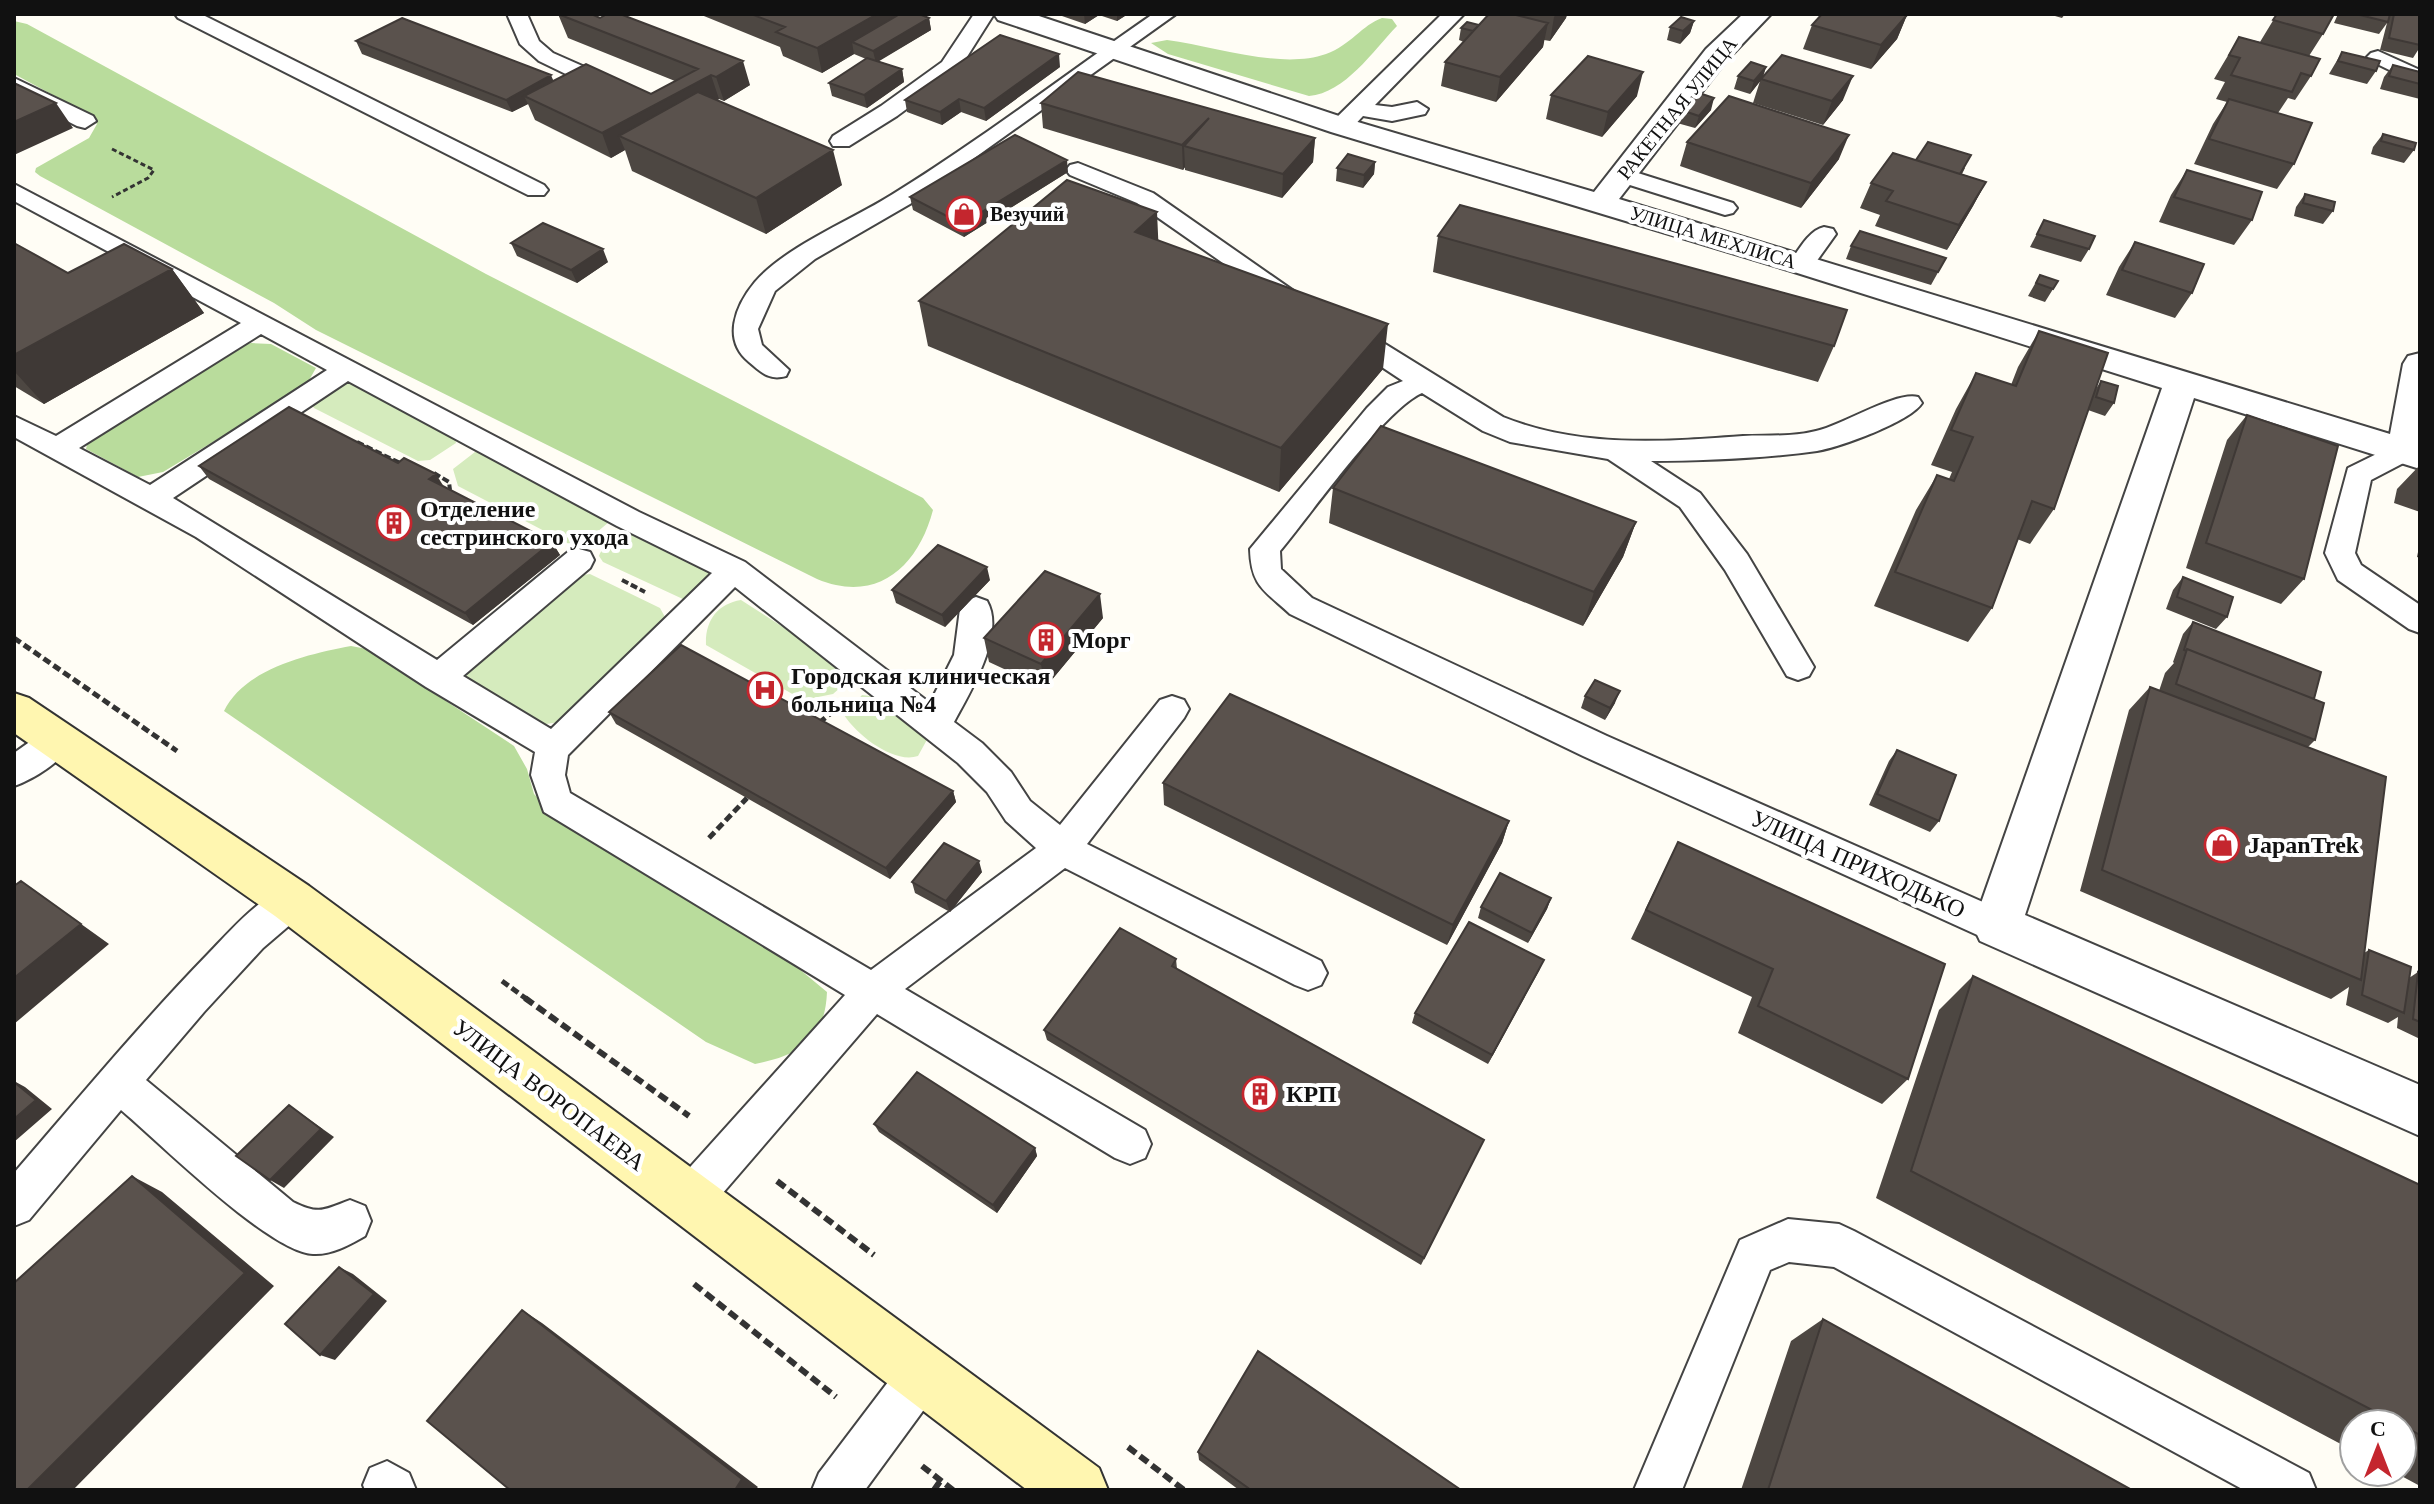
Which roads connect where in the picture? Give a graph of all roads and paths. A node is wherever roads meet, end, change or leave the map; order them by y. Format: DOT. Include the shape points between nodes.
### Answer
graph roads {
  1 [pos="185,14"];
  2 [pos="517,14"];
  3 [pos="984,14"];
  4 [pos="1007,14"];
  5 [pos="1166,14"];
  6 [pos="1454,14"];
  7 [pos="1758,14"];
  8 [pos="1115,51"];
  9 [pos="2378,57"];
  10 [pos="2420,79"];
  11 [pos="14,85"];
  12 [pos="626,93"];
  13 [pos="1417,109"];
  14 [pos="1350,117"];
  15 [pos="85,121"];
  16 [pos="841,141"];
  17 [pos="105,145"];
  18 [pos="1078,170"];
  19 [pos="1622,175"];
  20 [pos="148,178"];
  21 [pos="536,190"];
  22 [pos="14,191"];
  23 [pos="1600,204"];
  24 [pos="1725,208"];
  25 [pos="1824,234"];
  26 [pos="1802,264"];
  27 [pos="259,324"];
  28 [pos="2420,364"];
  29 [pos="346,370"];
  30 [pos="776,370"];
  31 [pos="2182,380"];
  32 [pos="1424,382"];
  33 [pos="1908,403"];
  34 [pos="288,408"];
  35 [pos="14,425"];
  36 [pos="59,447"];
  37 [pos="1616,451"];
  38 [pos="2412,453"];
  39 [pos="423,467"];
  40 [pos="410,468"];
  41 [pos="463,497"];
  42 [pos="151,498"];
  43 [pos="579,560"];
  44 [pos="734,570"];
  45 [pos="976,609"];
  46 [pos="690,614"];
  47 [pos="2420,621"];
  48 [pos="1798,667"];
  49 [pos="438,678"];
  50 [pos="1172,709"];
  51 [pos="14,710"];
  52 [pos="935,724"];
  53 [pos="57,741"];
  54 [pos="554,747"];
  55 [pos="14,772"];
  56 [pos="1062,849"];
  57 [pos="292,901"];
  58 [pos="1997,926"];
  59 [pos="1308,973"];
  60 [pos="873,991"];
  61 [pos="120,1083"];
  62 [pos="2420,1111"];
  63 [pos="1130,1144"];
  64 [pos="688,1201"];
  65 [pos="14,1205"];
  66 [pos="350,1221"];
  67 [pos="923,1373"];
  68 [pos="941,1480"];
  69 [pos="836,1490"];
  70 [pos="934,1490"];
  71 [pos="1077,1490"];
  72 [pos="1658,1490"];
  73 [pos="2292,1490"];
  1 -- 21 [label="lane"];
  2 -- 12 [label="lane" via="530,44 546,57"];
  3 -- 16 [label="lane" via="950,66"];
  4 -- 8 [label="street, УЛИЦА МЕХЛИСА"];
  5 -- 8 [label="lane"];
  6 -- 14 [label="lane"];
  7 -- 19 [label="street, РАКЕТНАЯ УЛИЦА" via="1716,55"];
  8 -- 14 [label="street, УЛИЦА МЕХЛИСА"];
  8 -- 30 [label="lane" via="893,205 806,254 765,286 745,329 749,348"];
  9 -- 10 [label="lane"];
  11 -- 15 [label="lane"];
  13 -- 14 [label="lane"];
  14 -- 23 [label="street, УЛИЦА МЕХЛИСА"];
  17 -- 20 [label="path" via="154,170"];
  18 -- 32 [label="lane" via="1145,198 1274,289"];
  19 -- 23 [label="street, РАКЕТНАЯ УЛИЦА"];
  19 -- 24 [label="lane"];
  22 -- 27 [label="lane"];
  23 -- 26 [label="street, УЛИЦА МЕХЛИСА"];
  25 -- 26 [label="lane"];
  26 -- 31 [label="street, УЛИЦА МЕХЛИСА"];
  27 -- 29 [label="lane"];
  27 -- 36 [label="lane"];
  28 -- 38 [label="street"];
  29 -- 34 [label="lane"];
  29 -- 44 [label="lane"];
  31 -- 38 [label="street, УЛИЦА МЕХЛИСА"];
  31 -- 58 [label="street"];
  32 -- 37 [label="lane" via="1520,435"];
  32 -- 58 [label="lane, УЛИЦА ПРИХОДЬКО" via="1398,393 1377,414 1265,549 1266,573 1301,606 1595,746"];
  33 -- 37 [label="lane" via="1818,441"];
  34 -- 40 [label="path"];
  34 -- 42 [label="lane"];
  35 -- 36 [label="lane"];
  36 -- 42 [label="lane"];
  37 -- 48 [label="lane" via="1690,500 1736,562"];
  38 -- 47 [label="lane" via="2358,475 2340,553 2349,572"];
  39 -- 41 [label="path"];
  42 -- 49 [label="lane"];
  43 -- 46 [label="path"];
  43 -- 49 [label="lane"];
  44 -- 46 [label="lane"];
  44 -- 52 [label="lane"];
  45 -- 52 [label="lane" via="978,628 967,663"];
  46 -- 54 [label="lane"];
  49 -- 54 [label="lane"];
  50 -- 56 [label="lane"];
  51 -- 53 [label="main road, УЛИЦА ВОРОПАЕВА"];
  52 -- 56 [label="lane"];
  53 -- 55 [label="lane"];
  53 -- 57 [label="main road, УЛИЦА ВОРОПАЕВА"];
  54 -- 60 [label="lane" via="547,777 556,802"];
  56 -- 59 [label="lane"];
  56 -- 60 [label="lane"];
  57 -- 61 [label="lane" via="240,946"];
  57 -- 64 [label="main road, УЛИЦА ВОРОПАЕВА"];
  58 -- 62 [label="street, УЛИЦА ПРИХОДЬКО"];
  60 -- 63 [label="lane"];
  60 -- 64 [label="lane"];
  61 -- 65 [label="lane"];
  61 -- 66 [label="lane" via="278,1217 310,1233 331,1231"];
  64 -- 67 [label="main road, УЛИЦА ВОРОПАЕВА"];
  67 -- 69 [label="lane"];
  67 -- 71 [label="main road, УЛИЦА ВОРОПАЕВА"];
  68 -- 70 [label="path"];
  72 -- 73 [label="lane" via="1755,1255 1788,1240 1839,1246"];
}
